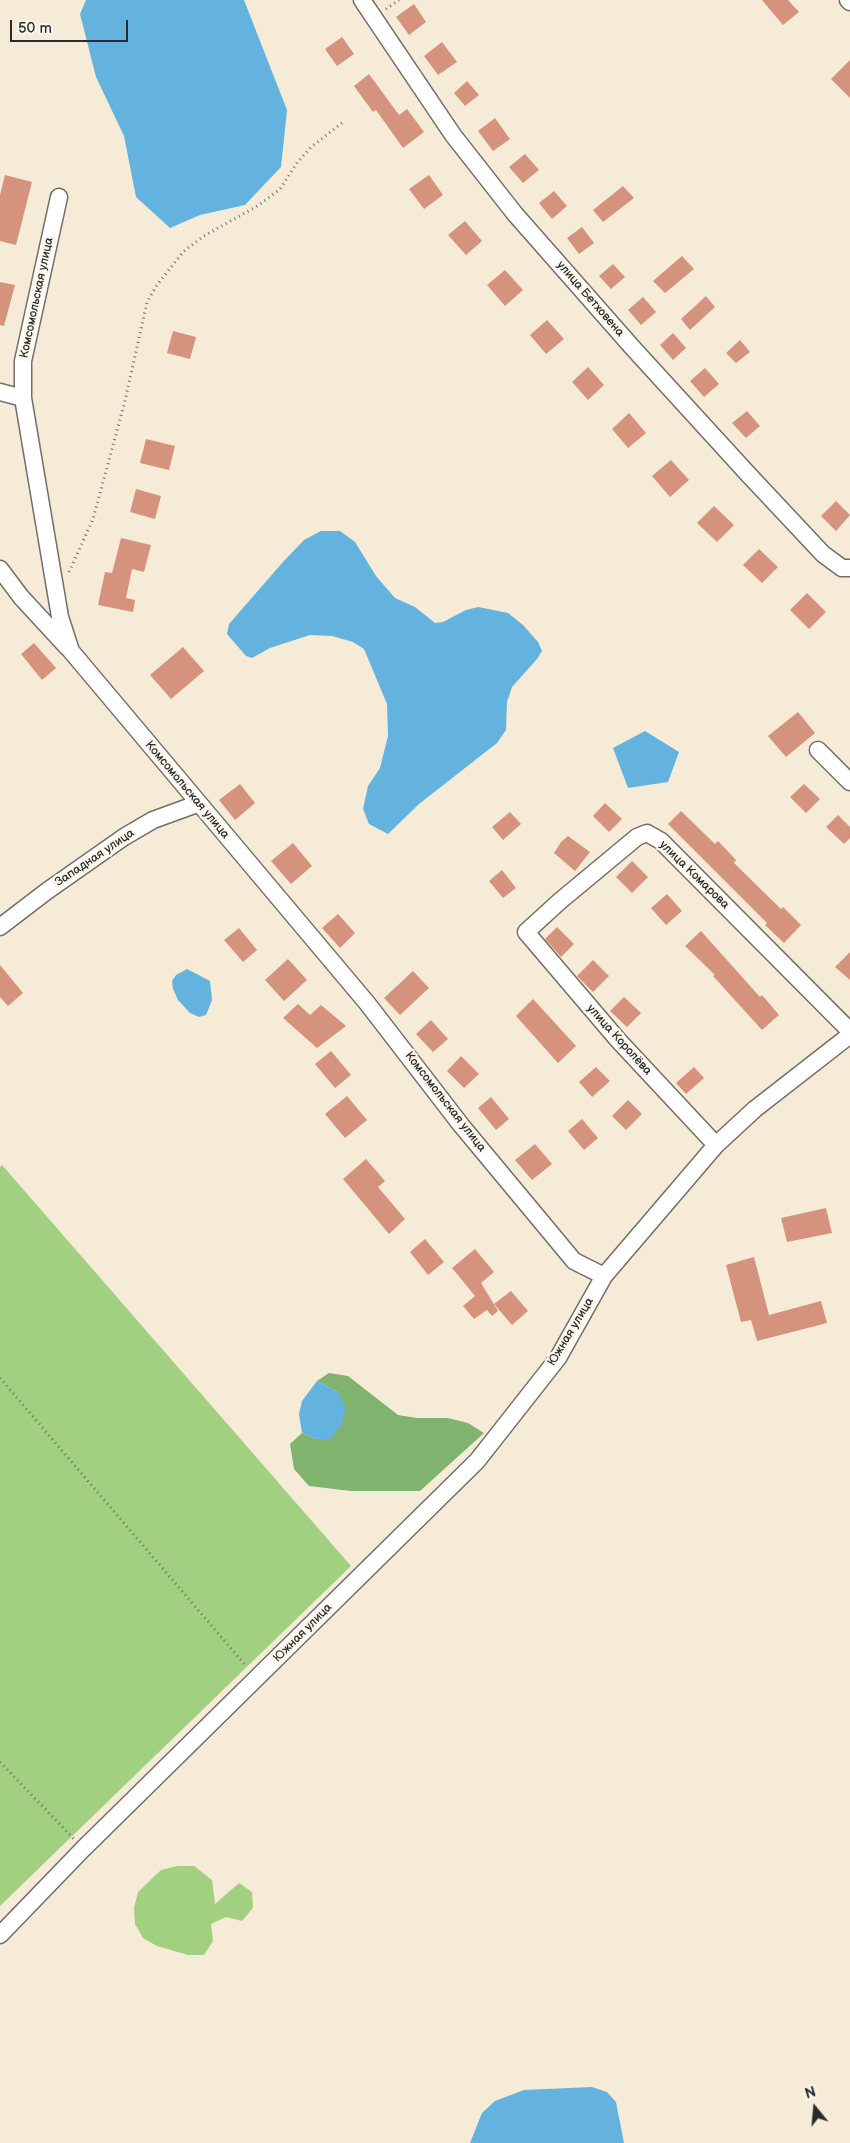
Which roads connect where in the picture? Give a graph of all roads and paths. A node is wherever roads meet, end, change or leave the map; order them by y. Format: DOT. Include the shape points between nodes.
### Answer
graph roads {
  1 [pos="362,0"];
  2 [pos="342,123"];
  3 [pos="59,198"];
  4 [pos="0,392"];
  5 [pos="24,398"];
  6 [pos="850,568"];
  7 [pos="0,569"];
  8 [pos="55,586"];
  9 [pos="71,651"];
  10 [pos="818,750"];
  11 [pos="850,782"];
  12 [pos="197,804"];
  13 [pos="0,927"];
  14 [pos="526,932"];
  15 [pos="850,1031"];
  16 [pos="850,1035"];
  17 [pos="716,1145"];
  18 [pos="604,1276"];
  19 [pos="0,1378"];
  20 [pos="257,1679"];
  21 [pos="0,1762"];
  22 [pos="83,1849"];
  23 [pos="0,1935"];
  1 -- 6 [label="street, улица Бетховена" via="453,135 515,214 823,554 842,568"];
  2 -- 8 [label="path" via="311,147 280,188 259,205 190,247 171,265 157,285 147,302 125,401 93,519 76,562"];
  3 -- 5 [label="street, Комсомольская улица" via="23,361"];
  4 -- 5 [label="street"];
  5 -- 8 [label="street, Комсомольская улица"];
  7 -- 9 [label="street"];
  8 -- 9 [label="street, Комсомольская улица" via="60,617"];
  9 -- 12 [label="street, Комсомольская улица"];
  10 -- 11 [label="street"];
  12 -- 13 [label="street, Западная улица" via="153,820 124,837"];
  12 -- 18 [label="street, Комсомольская улица" via="367,1003 574,1261"];
  14 -- 15 [label="street, улица Комарова" via="637,837 647,833 661,841"];
  14 -- 17 [label="street, улица Королёва" via="618,1040"];
  16 -- 17 [label="street, Южная улица"];
  17 -- 18 [label="street, Южная улица"];
  18 -- 20 [label="street, Южная улица" via="558,1358 477,1461"];
  19 -- 20 [label="path"];
  20 -- 22 [label="street, Южная улица"];
  21 -- 22 [label="path"];
  22 -- 23 [label="street, Южная улица"];
}
